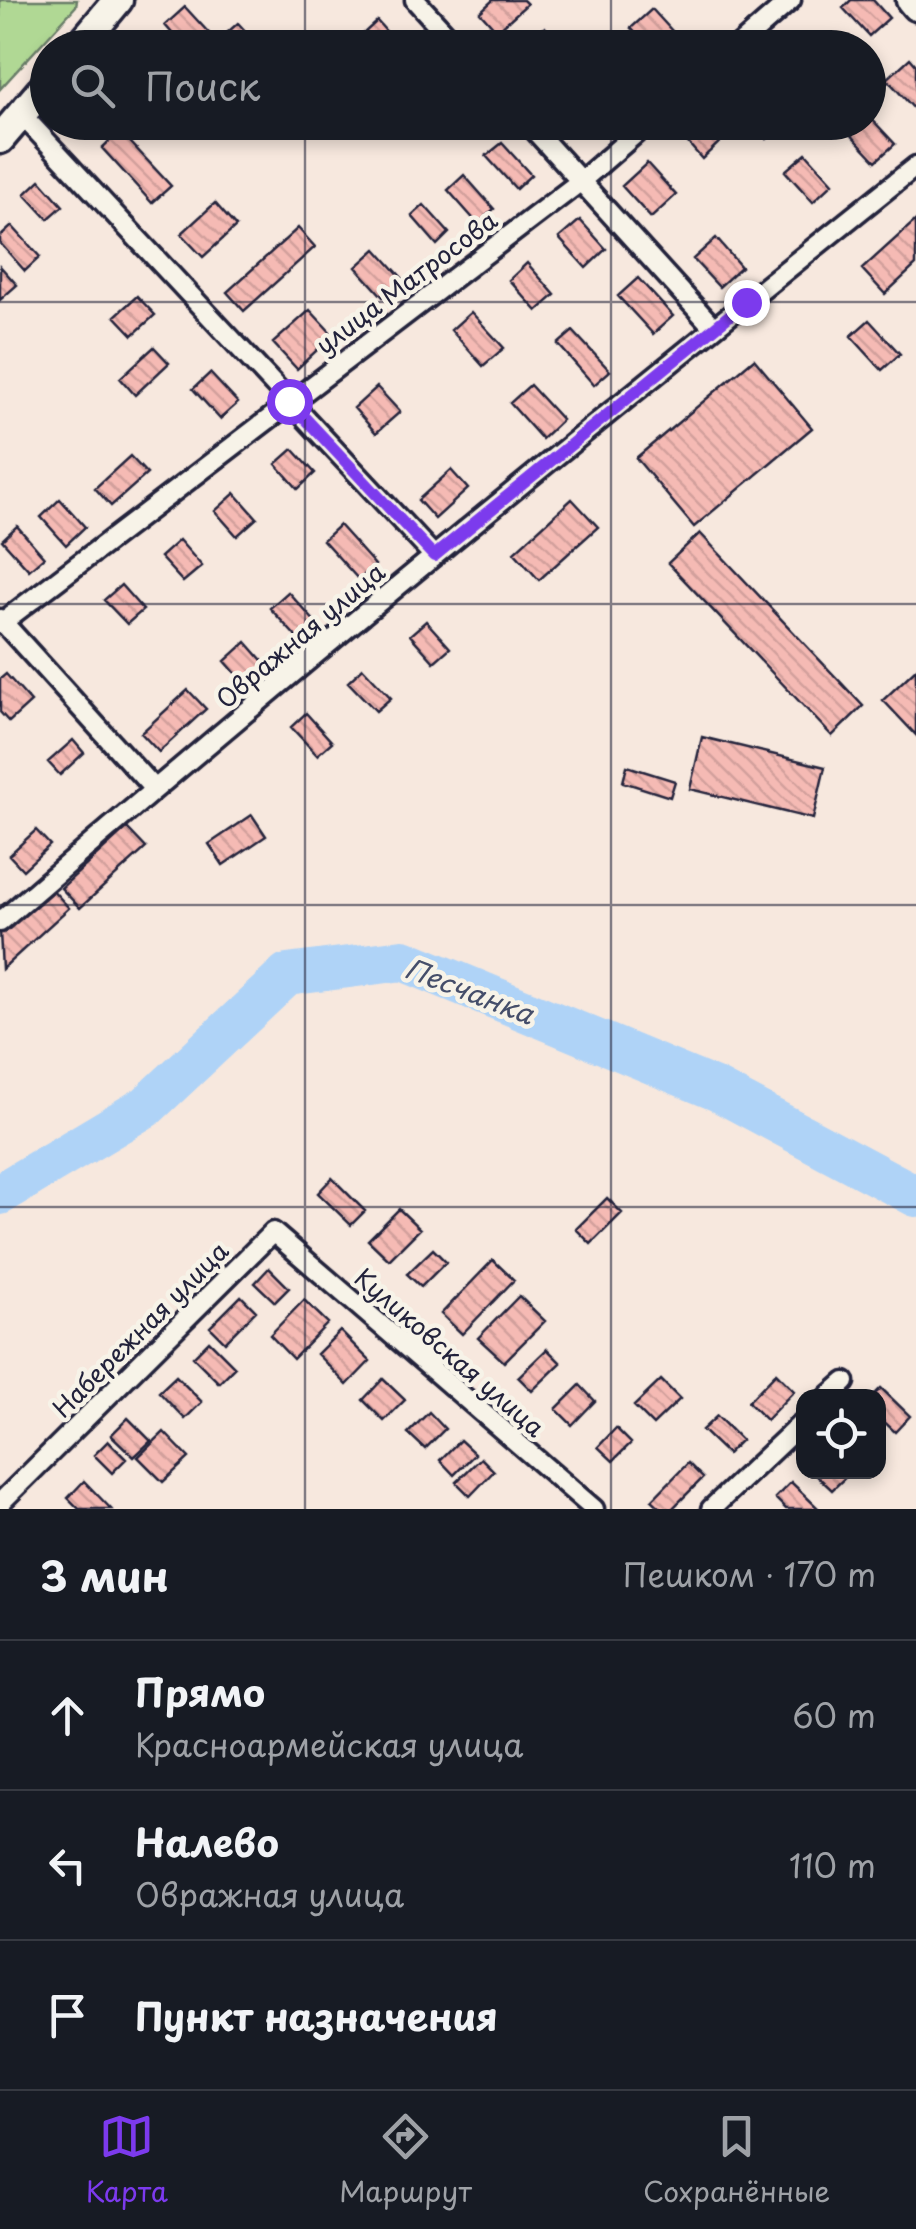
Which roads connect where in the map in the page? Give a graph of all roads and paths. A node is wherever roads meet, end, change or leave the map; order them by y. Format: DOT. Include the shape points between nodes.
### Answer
graph roads {
  1 [pos="118,0"];
  2 [pos="415,0"];
  3 [pos="790,0"];
  4 [pos="911,0"];
  5 [pos="916,6"];
  6 [pos="93,30"];
  7 [pos="442,30"];
  8 [pos="756,30"];
  9 [pos="30,104"];
  10 [pos="21,114"];
  11 [pos="30,124"];
  12 [pos="0,139"];
  13 [pos="45,140"];
  14 [pos="543,140"];
  15 [pos="628,140"];
  16 [pos="916,166"];
  17 [pos="581,181"];
  18 [pos="713,327"];
  19 [pos="289,401"];
  20 [pos="434,556"];
  21 [pos="1,622"];
  22 [pos="154,789"];
  23 [pos="0,922"];
  24 [pos="274,1232"];
  25 [pos="844,1382"];
  26 [pos="836,1389"];
  27 [pos="796,1429"];
  28 [pos="0,1503"];
  29 [pos="594,1509"];
  30 [pos="711,1509"];
  1 -- 6 [label="street"];
  2 -- 7 [label="street"];
  3 -- 8 [label="street"];
  4 -- 5 [label="street"];
  9 -- 10 [label="street"];
  10 -- 11 [label="street"];
  10 -- 12 [label="street"];
  13 -- 19 [label="street"];
  14 -- 17 [label="street"];
  15 -- 17 [label="street, улица Матросова"];
  16 -- 18 [label="street, Овражная улица"];
  17 -- 18 [label="street"];
  17 -- 19 [label="street, улица Матросова"];
  18 -- 20 [label="street, Овражная улица"];
  19 -- 20 [label="street"];
  19 -- 21 [label="street, улица Матросова"];
  20 -- 22 [label="street, Овражная улица"];
  21 -- 22 [label="street"];
  22 -- 23 [label="street, Овражная улица"];
  24 -- 28 [label="street, Набережная улица"];
  24 -- 29 [label="street, Куликовская улица"];
  25 -- 26 [label="street"];
  27 -- 30 [label="street"];
}
